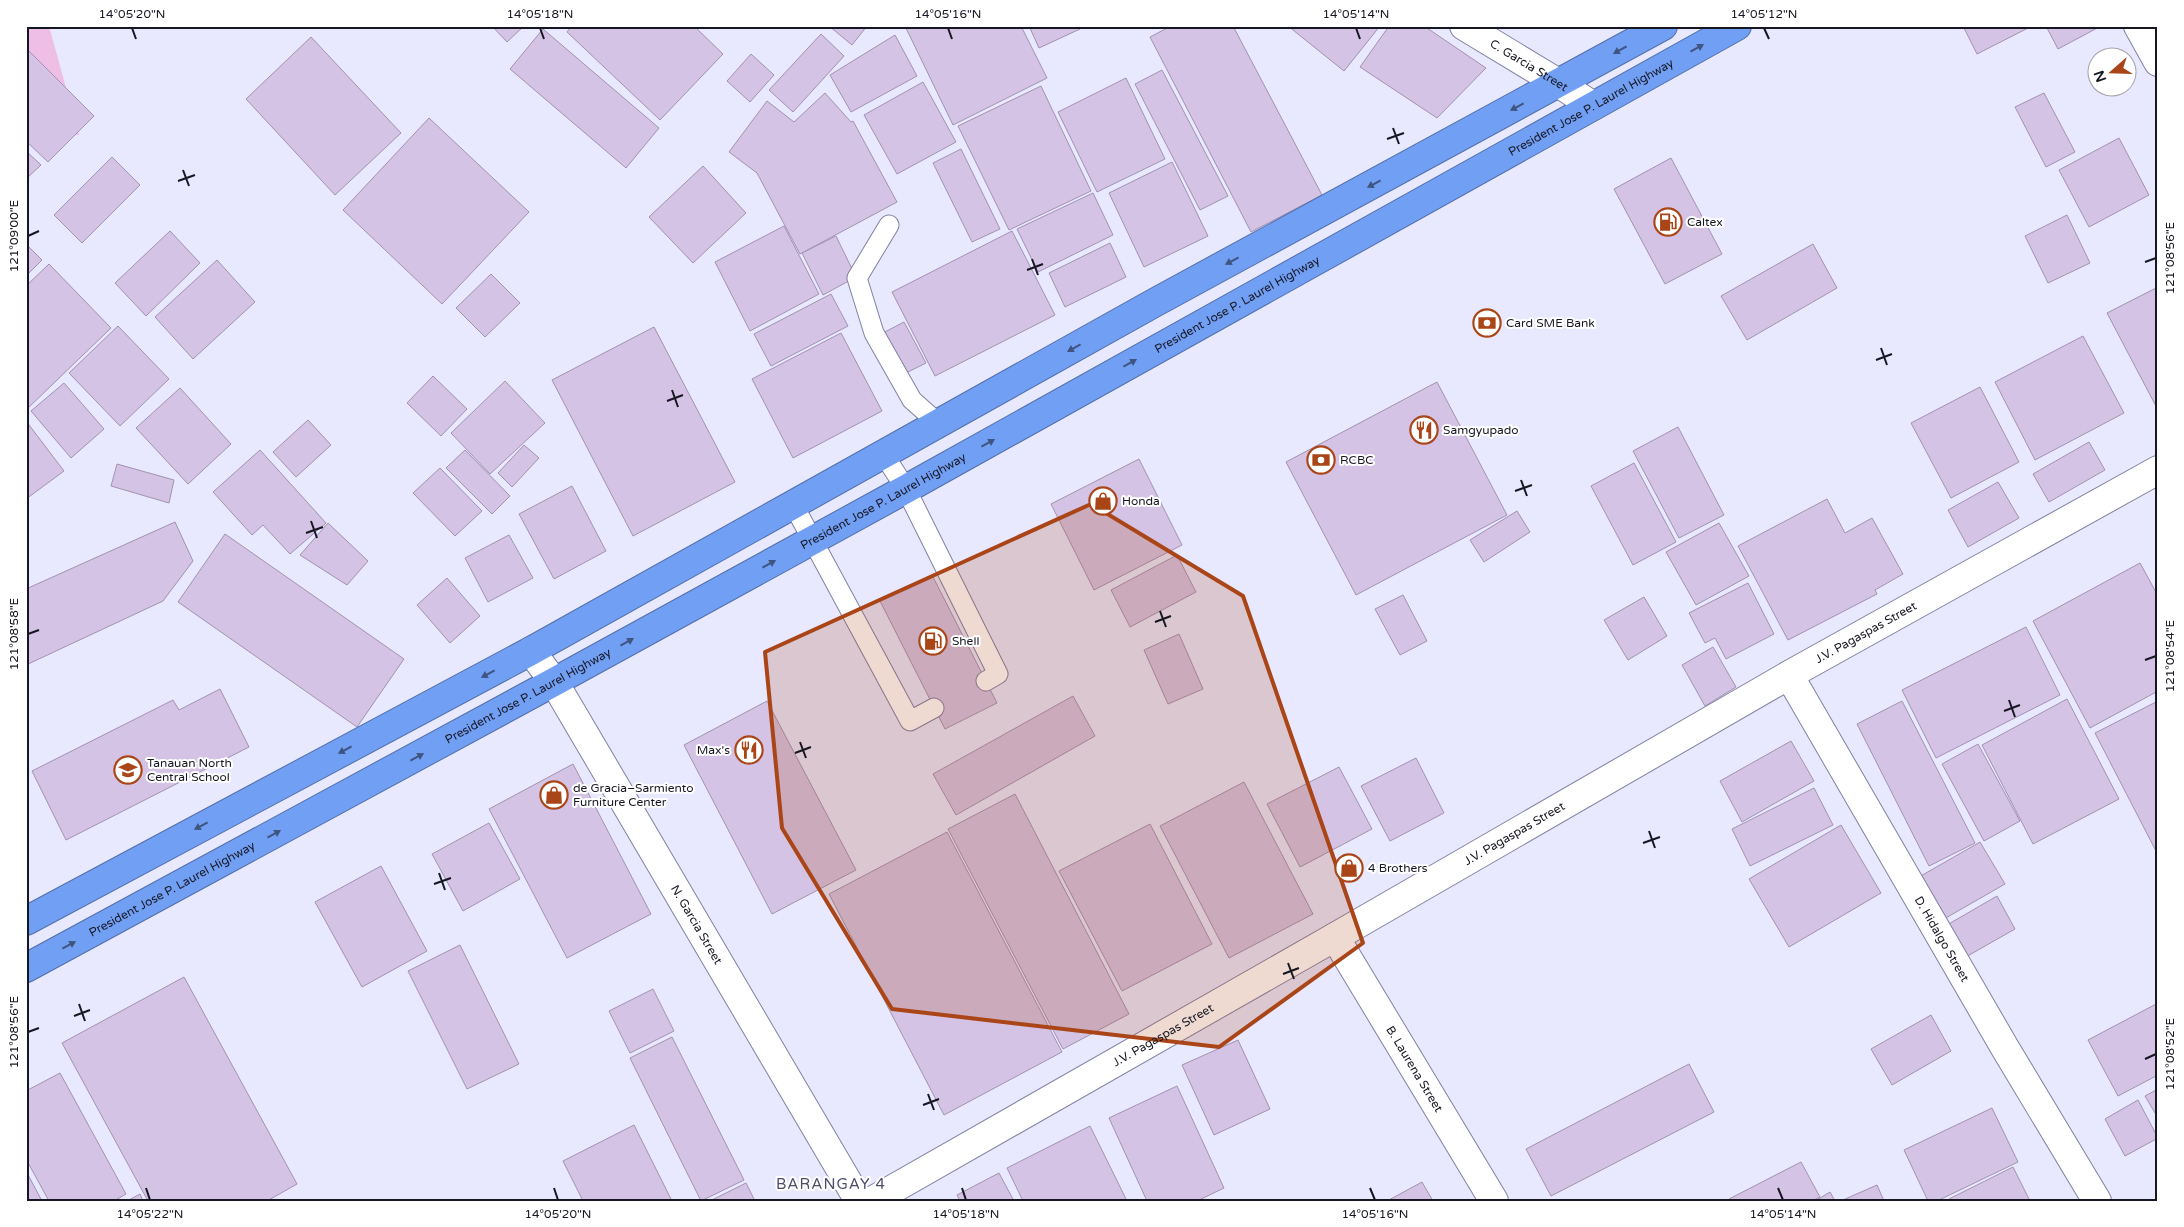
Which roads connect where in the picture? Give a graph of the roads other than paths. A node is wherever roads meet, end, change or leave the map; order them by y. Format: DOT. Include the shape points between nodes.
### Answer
graph roads {
  1 [pos="1464,26"];
  2 [pos="1663,26"];
  3 [pos="1737,26"];
  4 [pos="2138,26"];
  5 [pos="2158,62"];
  6 [pos="1560,84"];
  7 [pos="1593,106"];
  8 [pos="889,225"];
  9 [pos="939,424"];
  10 [pos="884,455"];
  11 [pos="2158,470"];
  12 [pos="906,489"];
  13 [pos="794,506"];
  14 [pos="813,540"];
  15 [pos="531,651"];
  16 [pos="1789,675"];
  17 [pos="986,681"];
  18 [pos="554,682"];
  19 [pos="934,708"];
  20 [pos="26,921"];
  21 [pos="1335,937"];
  22 [pos="26,968"];
  23 [pos="859,1201"];
  24 [pos="872,1201"];
  25 [pos="1494,1201"];
  26 [pos="2097,1201"];
  1 -- 6 [label="street, C. Garcia Street"];
  2 -- 6 [label="highway, one-way"];
  7 -- 3 [label="highway, President Jose P. Laurel Highway, one-way"];
  4 -- 5 [label="street"];
  6 -- 7 [label="street, C. Garcia Street"];
  6 -- 9 [label="highway, one-way" via="1154,303"];
  12 -- 7 [label="highway, President Jose P. Laurel Highway, one-way"];
  8 -- 9 [label="lane" via="857,278 874,332 912,400"];
  9 -- 10 [label="highway"];
  10 -- 12 [label="lane"];
  10 -- 13 [label="highway"];
  11 -- 16 [label="street, J.V. Pagaspas Street"];
  12 -- 14 [label="highway, President Jose P. Laurel Highway"];
  12 -- 17 [label="lane" via="998,674"];
  13 -- 14 [label="lane"];
  13 -- 15 [label="highway"];
  18 -- 14 [label="highway, President Jose P. Laurel Highway, one-way"];
  14 -- 19 [label="lane" via="910,720"];
  15 -- 18 [label="street, N. Garcia Street"];
  15 -- 20 [label="highway, one-way"];
  16 -- 21 [label="street, J.V. Pagaspas Street"];
  16 -- 26 [label="street, D. Hidalgo Street"];
  22 -- 18 [label="highway, President Jose P. Laurel Highway, one-way"];
  18 -- 23 [label="street, N. Garcia Street"];
  21 -- 24 [label="street, J.V. Pagaspas Street"];
  21 -- 25 [label="street, B. Laurena Street"];
}
